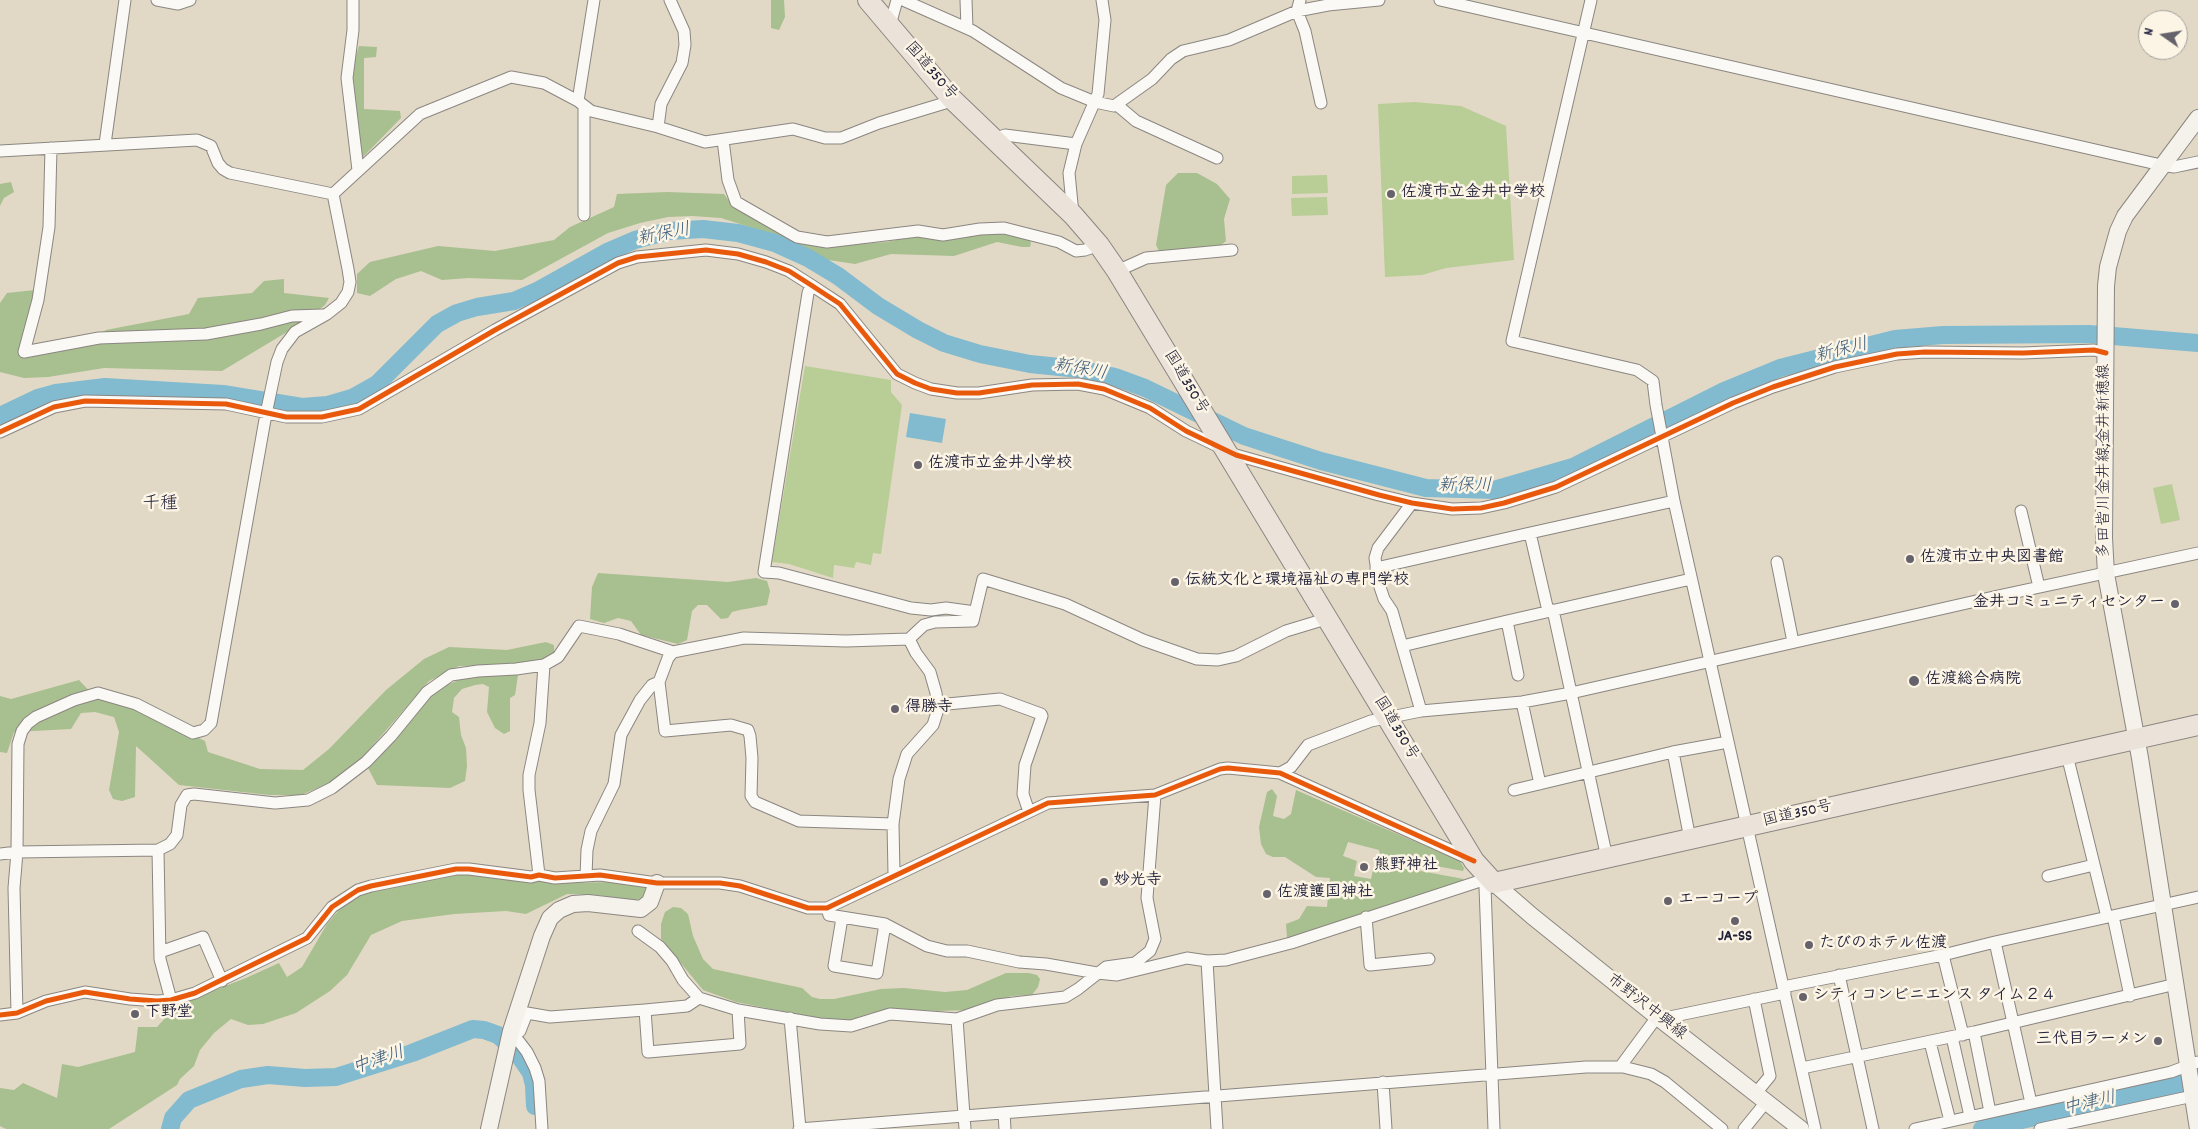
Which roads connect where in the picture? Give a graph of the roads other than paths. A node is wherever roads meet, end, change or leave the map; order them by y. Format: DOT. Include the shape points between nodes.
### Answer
graph roads {
  1 [pos="125,0"];
  2 [pos="157,0"];
  3 [pos="190,0"];
  4 [pos="352,0"];
  5 [pos="594,0"];
  6 [pos="670,0"];
  7 [pos="868,0"];
  8 [pos="897,0"];
  9 [pos="903,0"];
  10 [pos="966,0"];
  11 [pos="1102,0"];
  12 [pos="1300,0"];
  13 [pos="1380,0"];
  14 [pos="1440,0"];
  15 [pos="1591,0"];
  16 [pos="1297,12"];
  17 [pos="892,18"];
  18 [pos="967,28"];
  19 [pos="1583,33"];
  20 [pos="951,98"];
  21 [pos="1095,102"];
  22 [pos="581,103"];
  23 [pos="1321,103"];
  24 [pos="1117,105"];
  25 [pos="2198,118"];
  26 [pos="658,127"];
  27 [pos="994,139"];
  28 [pos="723,140"];
  29 [pos="105,144"];
  30 [pos="1076,144"];
  31 [pos="51,148"];
  32 [pos="0,151"];
  33 [pos="1217,158"];
  34 [pos="2198,162"];
  35 [pos="2161,165"];
  36 [pos="358,170"];
  37 [pos="333,194"];
  38 [pos="584,215"];
  39 [pos="1073,216"];
  40 [pos="1099,245"];
  41 [pos="1232,250"];
  42 [pos="1117,271"];
  43 [pos="811,285"];
  44 [pos="327,314"];
  45 [pos="2106,352"];
  46 [pos="266,414"];
  47 [pos="0,432"];
  48 [pos="1661,438"];
  49 [pos="1223,447"];
  50 [pos="1674,501"];
  51 [pos="1412,503"];
  52 [pos="2021,511"];
  53 [pos="1530,533"];
  54 [pos="2198,553"];
  55 [pos="1777,562"];
  56 [pos="1376,568"];
  57 [pos="2106,574"];
  58 [pos="1691,579"];
  59 [pos="2039,587"];
  60 [pos="1550,611"];
  61 [pos="975,612"];
  62 [pos="1328,618"];
  63 [pos="1507,621"];
  64 [pos="909,639"];
  65 [pos="1794,642"];
  66 [pos="1402,646"];
  67 [pos="673,652"];
  68 [pos="1710,660"];
  69 [pos="544,665"];
  70 [pos="1518,675"];
  71 [pos="659,682"];
  72 [pos="1571,693"];
  73 [pos="1522,702"];
  74 [pos="937,705"];
  75 [pos="1421,712"];
  76 [pos="1388,719"];
  77 [pos="2198,725"];
  78 [pos="2136,739"];
  79 [pos="1728,742"];
  80 [pos="1672,752"];
  81 [pos="2067,755"];
  82 [pos="1588,772"];
  83 [pos="1280,773"];
  84 [pos="1540,784"];
  85 [pos="1514,790"];
  86 [pos="1155,795"];
  87 [pos="1029,812"];
  88 [pos="893,824"];
  89 [pos="1747,827"];
  90 [pos="1690,839"];
  91 [pos="158,850"];
  92 [pos="18,852"];
  93 [pos="0,854"];
  94 [pos="1607,858"];
  95 [pos="1474,861"];
  96 [pos="2094,865"];
  97 [pos="894,874"];
  98 [pos="539,875"];
  99 [pos="586,876"];
  100 [pos="2048,876"];
  101 [pos="657,882"];
  102 [pos="1494,883"];
  103 [pos="2198,897"];
  104 [pos="2163,906"];
  105 [pos="827,908"];
  106 [pos="2110,916"];
  107 [pos="1366,917"];
  108 [pos="842,918"];
  109 [pos="885,924"];
  110 [pos="638,931"];
  111 [pos="1995,942"];
  112 [pos="160,952"];
  113 [pos="1944,955"];
  114 [pos="1429,959"];
  115 [pos="1207,961"];
  116 [pos="1098,973"];
  117 [pos="1839,975"];
  118 [pos="222,982"];
  119 [pos="2176,984"];
  120 [pos="1784,990"];
  121 [pos="2130,996"];
  122 [pos="699,998"];
  123 [pos="1754,999"];
  124 [pos="171,1000"];
  125 [pos="645,1010"];
  126 [pos="738,1010"];
  127 [pos="17,1013"];
  128 [pos="0,1015"];
  129 [pos="790,1018"];
  130 [pos="1658,1018"];
  131 [pos="957,1019"];
  132 [pos="2014,1023"];
  133 [pos="510,1034"];
  134 [pos="1963,1035"];
  135 [pos="1930,1042"];
  136 [pos="1858,1057"];
  137 [pos="2192,1065"];
  138 [pos="1620,1067"];
  139 [pos="1802,1068"];
  140 [pos="1494,1075"];
  141 [pos="1383,1082"];
  142 [pos="2193,1094"];
  143 [pos="1214,1097"];
  144 [pos="1761,1098"];
  145 [pos="2031,1103"];
  146 [pos="1990,1112"];
  147 [pos="1004,1113"];
  148 [pos="964,1115"];
  149 [pos="1970,1116"];
  150 [pos="1950,1121"];
  151 [pos="489,1129"];
  152 [pos="542,1129"];
  153 [pos="799,1129"];
  154 [pos="965,1129"];
  155 [pos="1005,1129"];
  156 [pos="1217,1129"];
  157 [pos="1386,1129"];
  158 [pos="1494,1129"];
  159 [pos="1722,1129"];
  160 [pos="1744,1129"];
  161 [pos="1801,1129"];
  162 [pos="1815,1129"];
  163 [pos="1873,1129"];
  164 [pos="1915,1129"];
  165 [pos="2040,1129"];
  166 [pos="2198,1129"];
  1 -- 29 [label="street"];
  2 -- 3 [label="street" via="178,4"];
  4 -- 36 [label="street" via="353,30 347,78"];
  5 -- 22 [label="street"];
  6 -- 26 [label="street" via="684,31 685,45 682,63 661,104"];
  7 -- 20 [label="highway, 国道350号"];
  8 -- 17 [label="street"];
  9 -- 18 [label="street"];
  10 -- 18 [label="street"];
  11 -- 21 [label="street" via="1105,20 1102,67"];
  12 -- 16 [label="street"];
  13 -- 16 [label="street"];
  14 -- 19 [label="street"];
  15 -- 19 [label="street"];
  16 -- 23 [label="street" via="1305,31"];
  16 -- 24 [label="street" via="1229,40 1183,51"];
  18 -- 21 [label="street" via="1061,88"];
  19 -- 35 [label="street"];
  19 -- 48 [label="street" via="1512,341 1637,370 1653,381"];
  20 -- 27 [label="highway, 国道350号"];
  20 -- 28 [label="street" via="945,103 879,122 841,138 824,138 793,129"];
  21 -- 24 [label="street"];
  21 -- 30 [label="street"];
  22 -- 26 [label="street" via="591,111"];
  22 -- 36 [label="street" via="544,83 518,77 505,79 420,114"];
  22 -- 38 [label="street"];
  24 -- 33 [label="street" via="1136,121"];
  25 -- 35 [label="main road, 多田皆川金井線;金井新穂線"];
  26 -- 28 [label="street" via="705,142"];
  27 -- 30 [label="street" via="1005,135"];
  27 -- 39 [label="highway, 国道350号"];
  28 -- 40 [label="street" via="728,180 736,202 797,237 827,242 918,231 943,235 1004,228 1059,242 1076,251"];
  29 -- 31 [label="street"];
  29 -- 37 [label="street" via="197,140 211,146 218,163 230,173"];
  30 -- 39 [label="street" via="1069,173"];
  31 -- 32 [label="street"];
  31 -- 44 [label="street" via="49,227 38,300 24,352 99,338 206,334 292,316"];
  34 -- 35 [label="street" via="2174,167"];
  35 -- 45 [label="main road, 多田皆川金井線;金井新穂線" via="2118,232 2108,267"];
  36 -- 37 [label="street"];
  37 -- 44 [label="street" via="350,282 341,303"];
  39 -- 40 [label="highway, 国道350号"];
  40 -- 42 [label="highway, 国道350号"];
  41 -- 42 [label="street" via="1156,256"];
  42 -- 49 [label="highway, 国道350号"];
  43 -- 46 [label="street" via="789,271 738,254 706,250 637,256 606,269 495,330 359,409 322,417"];
  43 -- 49 [label="street" via="840,304 897,374 915,383 957,393 1032,385 1078,384 1104,389 1150,408 1186,431"];
  43 -- 61 [label="street" via="764,572 779,573 911,608"];
  44 -- 46 [label="street" via="295,332 282,349 271,383"];
  45 -- 48 [label="street" via="1897,354 1827,370 1773,387"];
  45 -- 57 [label="main road, 多田皆川金井線;金井新穂線"];
  46 -- 47 [label="street" via="226,404 93,400 54,407"];
  46 -- 92 [label="street" via="211,723 194,733 136,704 98,693 36,717 22,731 18,744"];
  48 -- 50 [label="street"];
  48 -- 51 [label="street" via="1556,488 1519,499 1471,508"];
  49 -- 51 [label="street"];
  49 -- 62 [label="highway, 国道350号"];
  50 -- 53 [label="street"];
  50 -- 58 [label="street"];
  51 -- 56 [label="street" via="1378,548"];
  52 -- 59 [label="street"];
  53 -- 56 [label="street"];
  53 -- 60 [label="street"];
  54 -- 57 [label="street"];
  55 -- 65 [label="street"];
  56 -- 66 [label="street"];
  57 -- 59 [label="street"];
  57 -- 78 [label="main road, 多田皆川金井線;金井新穂線"];
  58 -- 60 [label="street"];
  58 -- 68 [label="street"];
  59 -- 65 [label="street"];
  60 -- 63 [label="street"];
  60 -- 72 [label="street"];
  61 -- 62 [label="street" via="983,579 1065,604 1143,640 1207,660 1236,656 1286,631"];
  61 -- 64 [label="street" via="973,620 924,625"];
  62 -- 76 [label="highway, 国道350号"];
  63 -- 66 [label="street"];
  63 -- 70 [label="street"];
  64 -- 67 [label="street" via="744,638"];
  64 -- 74 [label="street" via="930,672"];
  65 -- 68 [label="street"];
  66 -- 75 [label="street"];
  67 -- 69 [label="street" via="619,634 579,626 558,657"];
  67 -- 71 [label="street"];
  68 -- 72 [label="street"];
  68 -- 79 [label="street"];
  69 -- 91 [label="street" via="451,675 427,692 366,762 332,788 308,800 275,803 187,795 181,806 177,835 170,844"];
  69 -- 98 [label="street" via="540,723 529,775"];
  71 -- 88 [label="street" via="665,731 731,725 748,730 752,758 751,796 755,802 799,821"];
  71 -- 99 [label="street" via="640,700 621,735 614,784 592,831 587,850"];
  72 -- 73 [label="street"];
  72 -- 82 [label="street"];
  73 -- 75 [label="street"];
  73 -- 84 [label="street"];
  74 -- 87 [label="street" via="1000,698 1041,714 1025,765 1023,794"];
  74 -- 88 [label="street" via="933,725 908,754 899,779"];
  75 -- 76 [label="street"];
  76 -- 83 [label="street" via="1371,721 1313,743 1304,749 1291,768"];
  76 -- 95 [label="highway, 国道350号"];
  77 -- 78 [label="highway, 国道350号"];
  78 -- 81 [label="highway, 国道350号"];
  78 -- 104 [label="main road, 多田皆川金井線;金井新穂線"];
  79 -- 80 [label="street"];
  79 -- 89 [label="street"];
  80 -- 82 [label="street"];
  80 -- 90 [label="street"];
  81 -- 89 [label="highway, 国道350号"];
  81 -- 96 [label="street"];
  82 -- 84 [label="street"];
  82 -- 94 [label="street"];
  83 -- 86 [label="street" via="1220,770"];
  83 -- 95 [label="street"];
  84 -- 85 [label="street"];
  86 -- 87 [label="street" via="1048,802"];
  86 -- 116 [label="street" via="1147,898 1155,939 1145,957 1135,963 1106,967"];
  87 -- 97 [label="street"];
  88 -- 97 [label="street"];
  89 -- 90 [label="highway, 国道350号"];
  89 -- 120 [label="street"];
  90 -- 94 [label="highway, 国道350号"];
  91 -- 92 [label="street"];
  91 -- 112 [label="street"];
  92 -- 93 [label="street"];
  92 -- 127 [label="street" via="14,888"];
  94 -- 102 [label="highway, 国道350号"];
  95 -- 102 [label="highway, 国道350号"];
  96 -- 100 [label="street"];
  96 -- 106 [label="street"];
  97 -- 105 [label="street"];
  98 -- 99 [label="street" via="555,878"];
  98 -- 118 [label="street" via="531,877 456,869 358,890 332,906 307,938"];
  99 -- 101 [label="street"];
  101 -- 105 [label="street" via="720,882 808,908"];
  101 -- 133 [label="main road" via="650,902 641,909 573,904 550,918"];
  102 -- 107 [label="street" via="1480,881"];
  102 -- 130 [label="main road, 市野沢中興線"];
  102 -- 140 [label="street" via="1486,887"];
  103 -- 104 [label="street"];
  104 -- 106 [label="street"];
  104 -- 119 [label="main road, 多田皆川金井線;金井新穂線"];
  105 -- 108 [label="street" via="829,915"];
  106 -- 111 [label="street"];
  106 -- 121 [label="street"];
  107 -- 114 [label="street" via="1370,965"];
  107 -- 115 [label="street" via="1292,943 1226,960"];
  108 -- 109 [label="street"];
  108 -- 109 [label="street" via="834,966 877,973"];
  109 -- 116 [label="street" via="927,946 947,951 967,951"];
  110 -- 122 [label="street" via="660,947"];
  111 -- 113 [label="street"];
  111 -- 132 [label="street"];
  112 -- 118 [label="street" via="203,937"];
  112 -- 124 [label="street"];
  113 -- 117 [label="street"];
  113 -- 134 [label="street"];
  115 -- 116 [label="street" via="1186,958 1117,975"];
  115 -- 143 [label="street"];
  116 -- 131 [label="street" via="1065,997 997,1005"];
  117 -- 120 [label="street"];
  117 -- 136 [label="street"];
  118 -- 124 [label="street"];
  119 -- 121 [label="street"];
  119 -- 137 [label="main road, 多田皆川金井線;金井新穂線"];
  120 -- 123 [label="street"];
  120 -- 139 [label="street"];
  121 -- 132 [label="street"];
  122 -- 125 [label="street" via="687,1006"];
  122 -- 126 [label="street"];
  123 -- 130 [label="street"];
  123 -- 144 [label="street" via="1770,1076"];
  124 -- 127 [label="street" via="141,1000 85,992 46,1001"];
  125 -- 126 [label="street" via="648,1052 740,1044"];
  125 -- 133 [label="street" via="550,1017 527,1013 520,1031"];
  126 -- 129 [label="street"];
  127 -- 128 [label="street"];
  129 -- 131 [label="street" via="838,1026 865,1023 890,1014"];
  129 -- 153 [label="street"];
  130 -- 138 [label="street"];
  130 -- 144 [label="main road, 市野沢中興線"];
  131 -- 148 [label="street"];
  132 -- 134 [label="street"];
  132 -- 145 [label="street"];
  133 -- 151 [label="main road"];
  133 -- 152 [label="street" via="527,1052 535,1068"];
  134 -- 135 [label="street"];
  134 -- 146 [label="street"];
  134 -- 149 [label="street"];
  135 -- 136 [label="street"];
  135 -- 150 [label="street"];
  136 -- 139 [label="street"];
  136 -- 163 [label="street"];
  137 -- 142 [label="main road, 多田皆川金井線;金井新穂線"];
  137 -- 145 [label="street"];
  138 -- 140 [label="street" via="1577,1067"];
  138 -- 159 [label="street" via="1651,1074 1665,1082"];
  139 -- 162 [label="street"];
  140 -- 141 [label="street"];
  140 -- 158 [label="street"];
  141 -- 143 [label="street"];
  141 -- 157 [label="street"];
  142 -- 165 [label="street"];
  142 -- 166 [label="main road, 多田皆川金井線;金井新穂線"];
  143 -- 147 [label="street"];
  143 -- 156 [label="street"];
  144 -- 160 [label="street"];
  144 -- 161 [label="main road, 市野沢中興線"];
  145 -- 146 [label="street"];
  146 -- 149 [label="street"];
  147 -- 148 [label="street"];
  147 -- 155 [label="street"];
  148 -- 153 [label="street"];
  148 -- 154 [label="street"];
  149 -- 150 [label="street"];
  150 -- 164 [label="street"];
}
